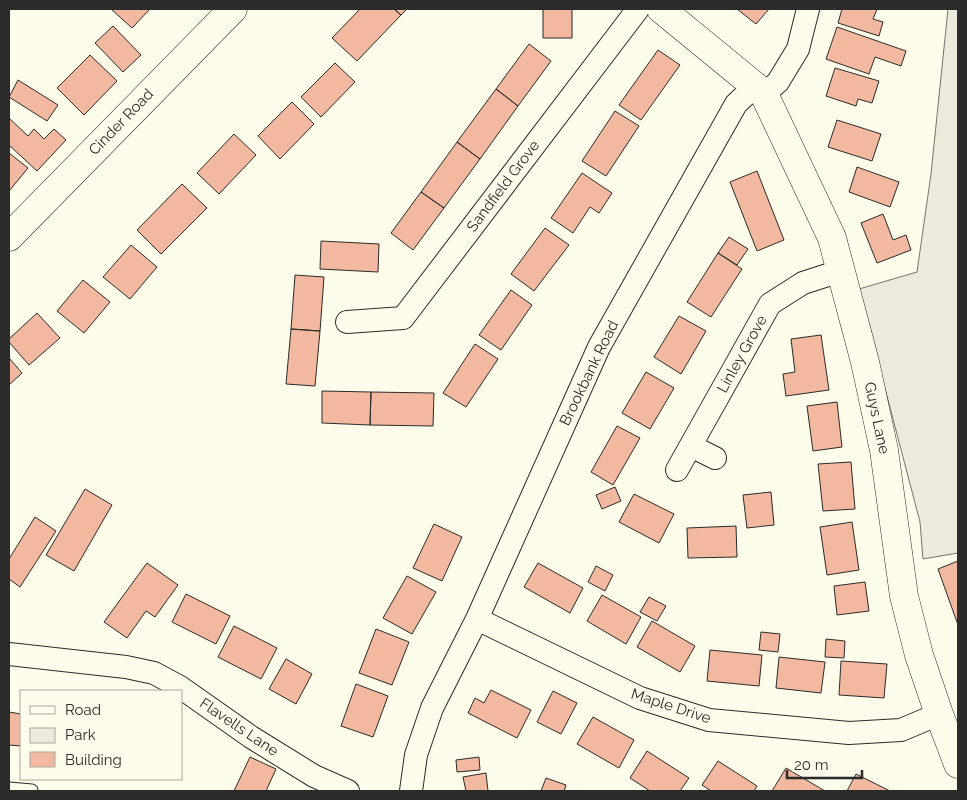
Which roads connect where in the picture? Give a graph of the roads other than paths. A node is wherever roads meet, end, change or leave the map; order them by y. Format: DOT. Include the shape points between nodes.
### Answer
graph roads {
  1 [pos="234,9"];
  2 [pos="638,9"];
  3 [pos="661,9"];
  4 [pos="808,9"];
  5 [pos="760,90"];
  6 [pos="9,237"];
  7 [pos="840,271"];
  8 [pos="347,322"];
  9 [pos="691,446"];
  10 [pos="715,458"];
  11 [pos="677,470"];
  12 [pos="477,619"];
  13 [pos="9,654"];
  14 [pos="939,714"];
  15 [pos="958,764"];
  16 [pos="9,788"];
  17 [pos="32,790"];
  18 [pos="348,791"];
  19 [pos="412,791"];
  1 -- 6 [label="street, Cinder Road"];
  2 -- 8 [label="street, Sandfield Grove" via="403,318"];
  3 -- 5 [label="street"];
  4 -- 5 [label="street, Brookbank Road" via="798,49 778,82"];
  5 -- 7 [label="street, Guys Lane" via="832,238"];
  5 -- 12 [label="street, Brookbank Road" via="736,104 599,347"];
  7 -- 9 [label="street, Linley Grove" via="803,283 770,304"];
  7 -- 14 [label="street, Guys Lane" via="865,362 884,450 904,596"];
  9 -- 10 [label="street"];
  9 -- 11 [label="street, Linley Grove"];
  12 -- 14 [label="street, Maple Drive" via="640,698 709,720 848,733 900,730"];
  12 -- 19 [label="street, Brookbank Road" via="432,708 416,755"];
  13 -- 18 [label="street, Flavells Lane" via="154,673 314,776"];
  14 -- 15 [label="street, Guys Lane"];
  16 -- 17 [label="lane"];
}
